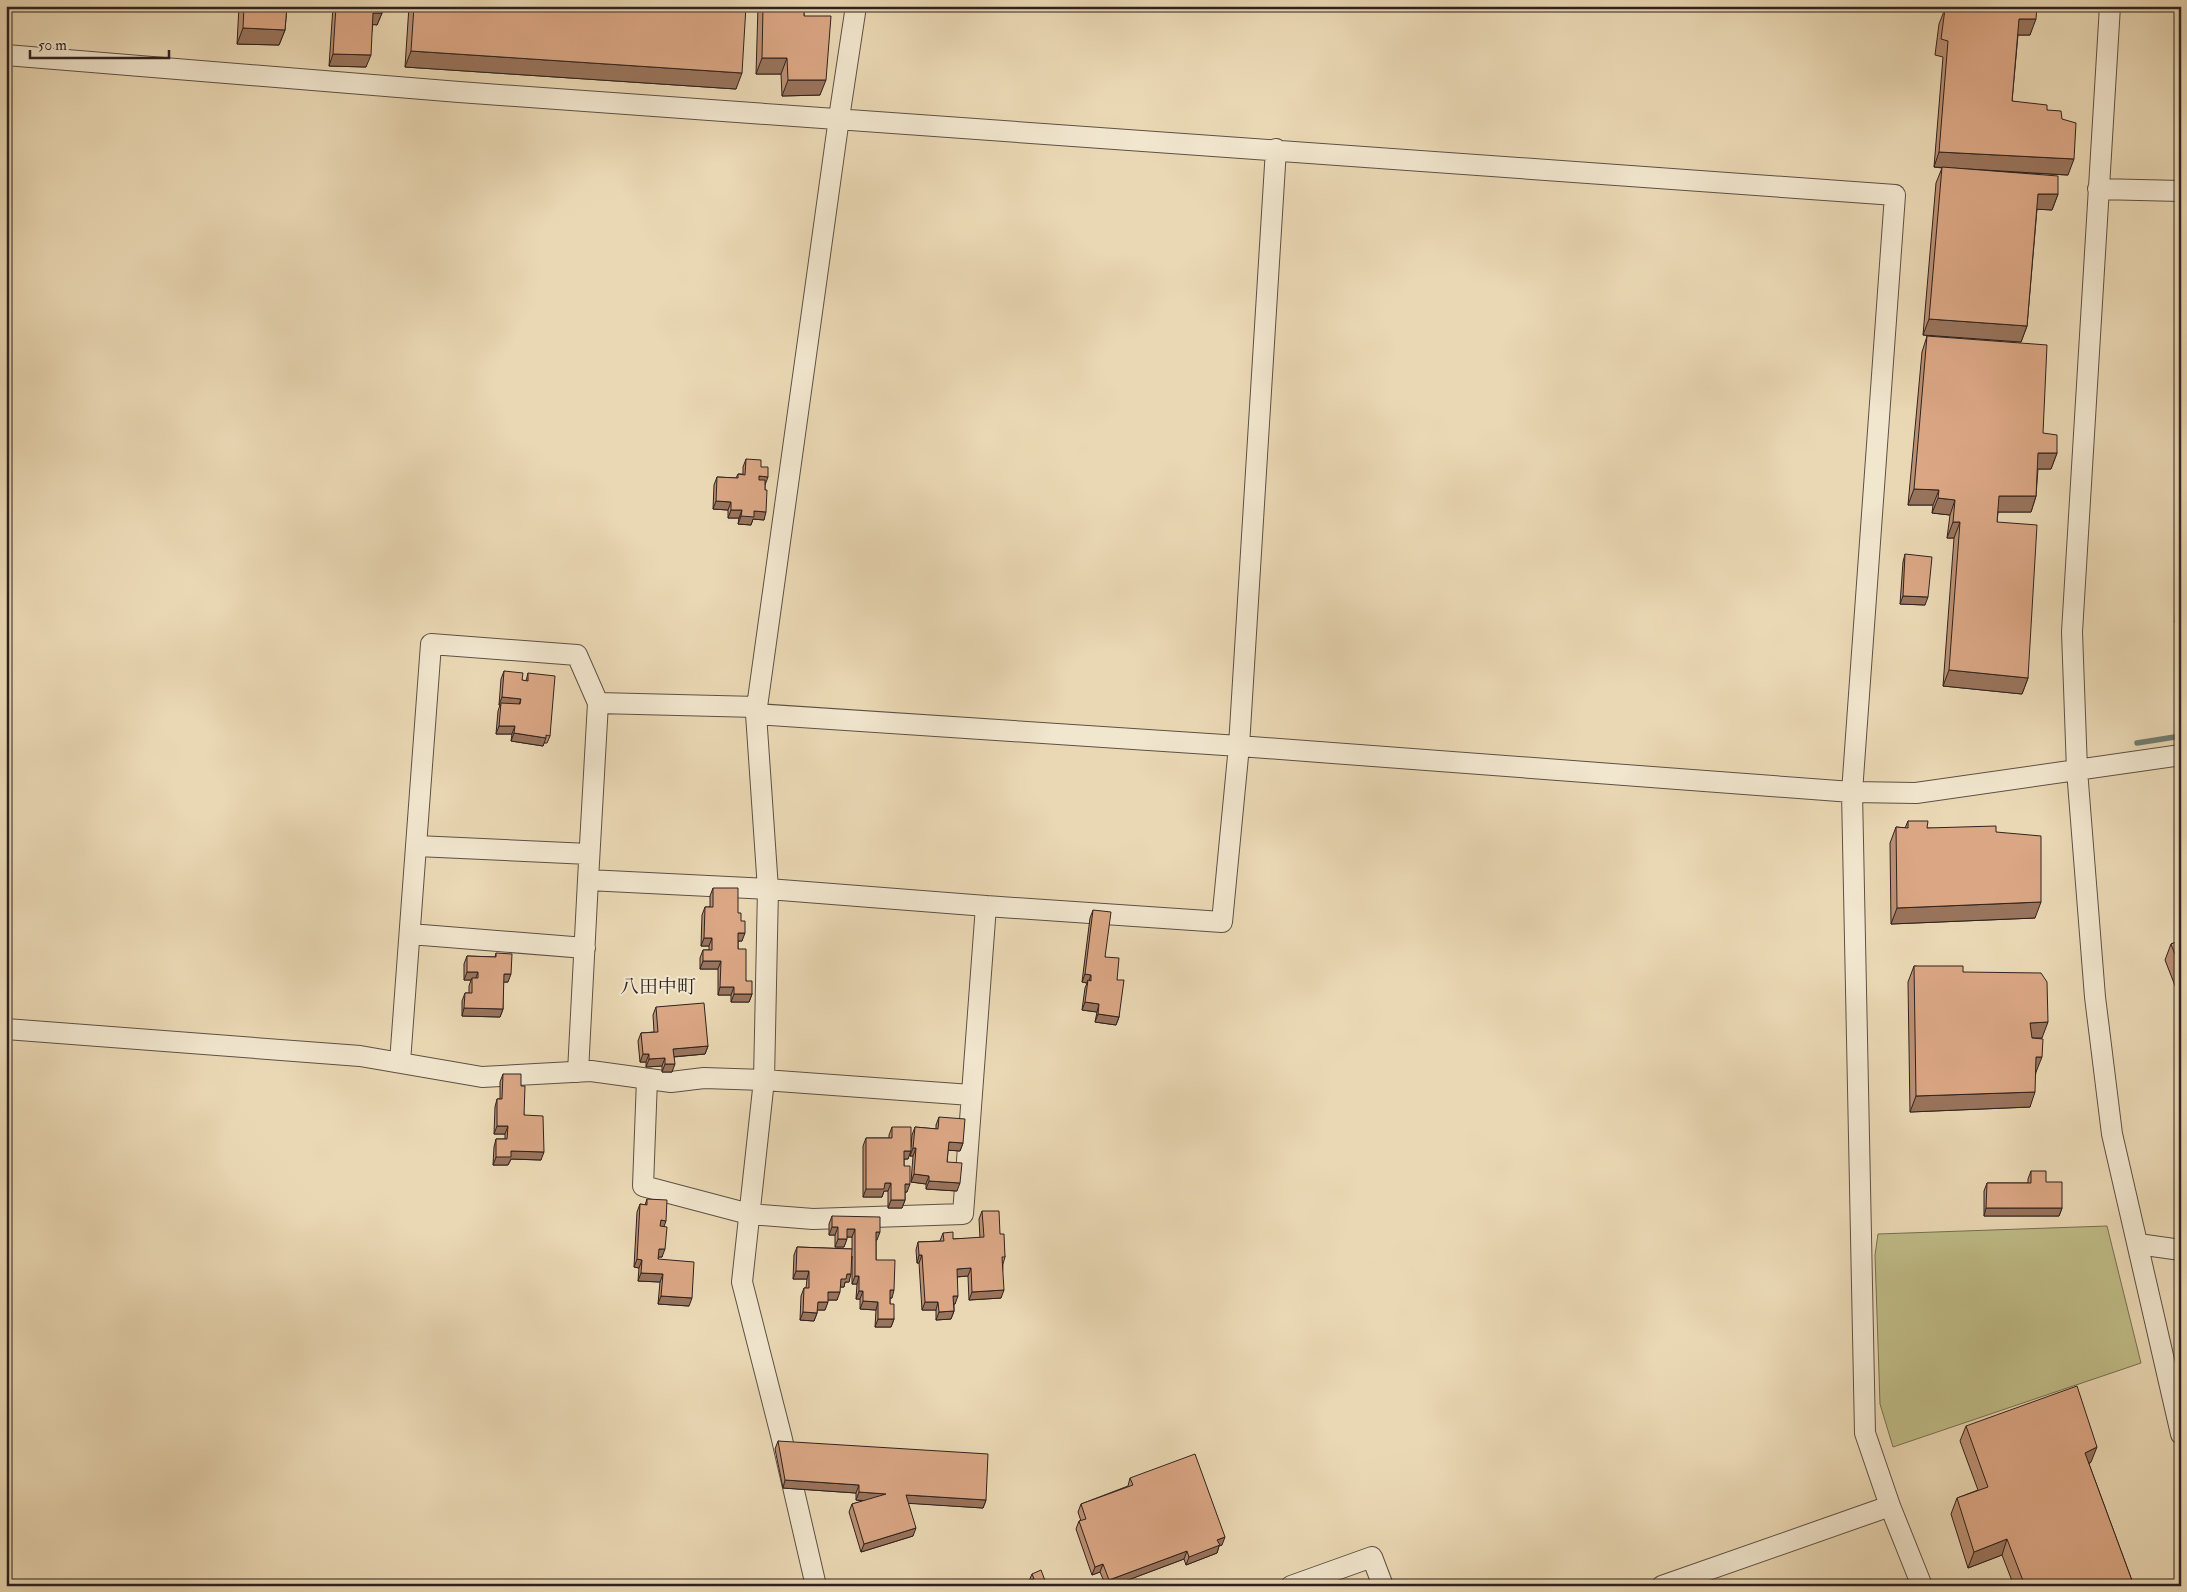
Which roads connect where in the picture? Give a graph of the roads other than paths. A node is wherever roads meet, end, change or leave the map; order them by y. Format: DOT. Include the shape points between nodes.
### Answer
graph roads {
  1 [pos="856,6"];
  2 [pos="2110,6"];
  3 [pos="6,55"];
  4 [pos="839,118"];
  5 [pos="1276,149"];
  6 [pos="2098,189"];
  7 [pos="2181,191"];
  8 [pos="598,703"];
  9 [pos="756,710"];
  10 [pos="1239,746"];
  11 [pos="2181,755"];
  12 [pos="2077,770"];
  13 [pos="1852,792"];
  14 [pos="417,846"];
  15 [pos="589,854"];
  16 [pos="588,880"];
  17 [pos="768,888"];
  18 [pos="986,906"];
  19 [pos="410,934"];
  20 [pos="585,948"];
  21 [pos="6,1029"];
  22 [pos="400,1062"];
  23 [pos="578,1072"];
  24 [pos="647,1079"];
  25 [pos="764,1080"];
  26 [pos="972,1095"];
  27 [pos="749,1214"];
  28 [pos="2138,1244"];
  29 [pos="2181,1250"];
  30 [pos="2181,1434"];
  31 [pos="1890,1506"];
  32 [pos="816,1586"];
  33 [pos="1290,1586"];
  34 [pos="1383,1586"];
  35 [pos="1662,1586"];
  36 [pos="1922,1586"];
  1 -- 4 [label="street"];
  2 -- 6 [label="street"];
  3 -- 4 [label="street" via="460,92"];
  4 -- 5 [label="street"];
  4 -- 9 [label="street"];
  5 -- 10 [label="street"];
  5 -- 13 [label="street" via="1895,195"];
  6 -- 7 [label="street"];
  6 -- 12 [label="street" via="2072,632"];
  8 -- 9 [label="street"];
  8 -- 14 [label="street" via="577,655 431,644"];
  8 -- 15 [label="street"];
  9 -- 10 [label="street"];
  9 -- 17 [label="street"];
  10 -- 13 [label="street"];
  10 -- 18 [label="street" via="1222,922"];
  11 -- 12 [label="street"];
  12 -- 13 [label="street" via="1916,793"];
  12 -- 28 [label="street" via="2100,1036 2112,1134"];
  13 -- 31 [label="street" via="1865,1433"];
  14 -- 15 [label="street"];
  14 -- 19 [label="street"];
  15 -- 16 [label="street"];
  16 -- 17 [label="street"];
  16 -- 20 [label="street"];
  17 -- 18 [label="street"];
  17 -- 25 [label="street"];
  18 -- 26 [label="street"];
  19 -- 20 [label="street"];
  19 -- 22 [label="street"];
  20 -- 23 [label="street"];
  21 -- 22 [label="street" via="360,1056"];
  22 -- 23 [label="street" via="482,1077"];
  23 -- 24 [label="street"];
  24 -- 25 [label="street" via="671,1082 704,1078"];
  24 -- 27 [label="street" via="642,1186"];
  25 -- 26 [label="street"];
  25 -- 27 [label="street"];
  26 -- 27 [label="street" via="963,1214 813,1219"];
  27 -- 32 [label="street" via="742,1282"];
  28 -- 29 [label="street"];
  28 -- 30 [label="street"];
  31 -- 35 [label="street"];
  31 -- 36 [label="street"];
  33 -- 34 [label="street" via="1372,1557"];
}
